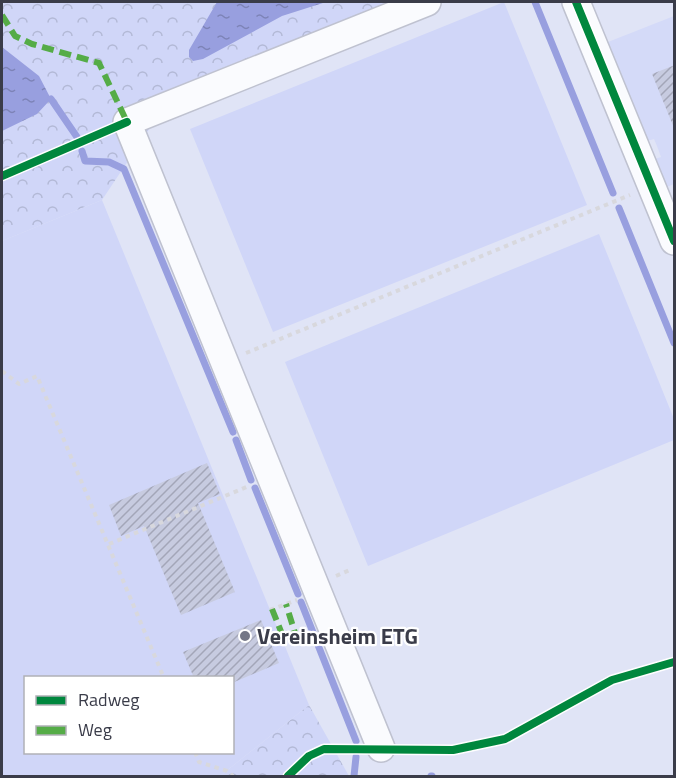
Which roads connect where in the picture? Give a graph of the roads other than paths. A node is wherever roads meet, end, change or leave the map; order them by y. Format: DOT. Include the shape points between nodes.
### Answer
graph roads {
  1 [pos="427,2"];
  2 [pos="576,2"];
  3 [pos="675,241"];
  4 [pos="381,748"];
  1 -- 4 [label="street" via="127,122"];
  2 -- 3 [label="street"];
}
